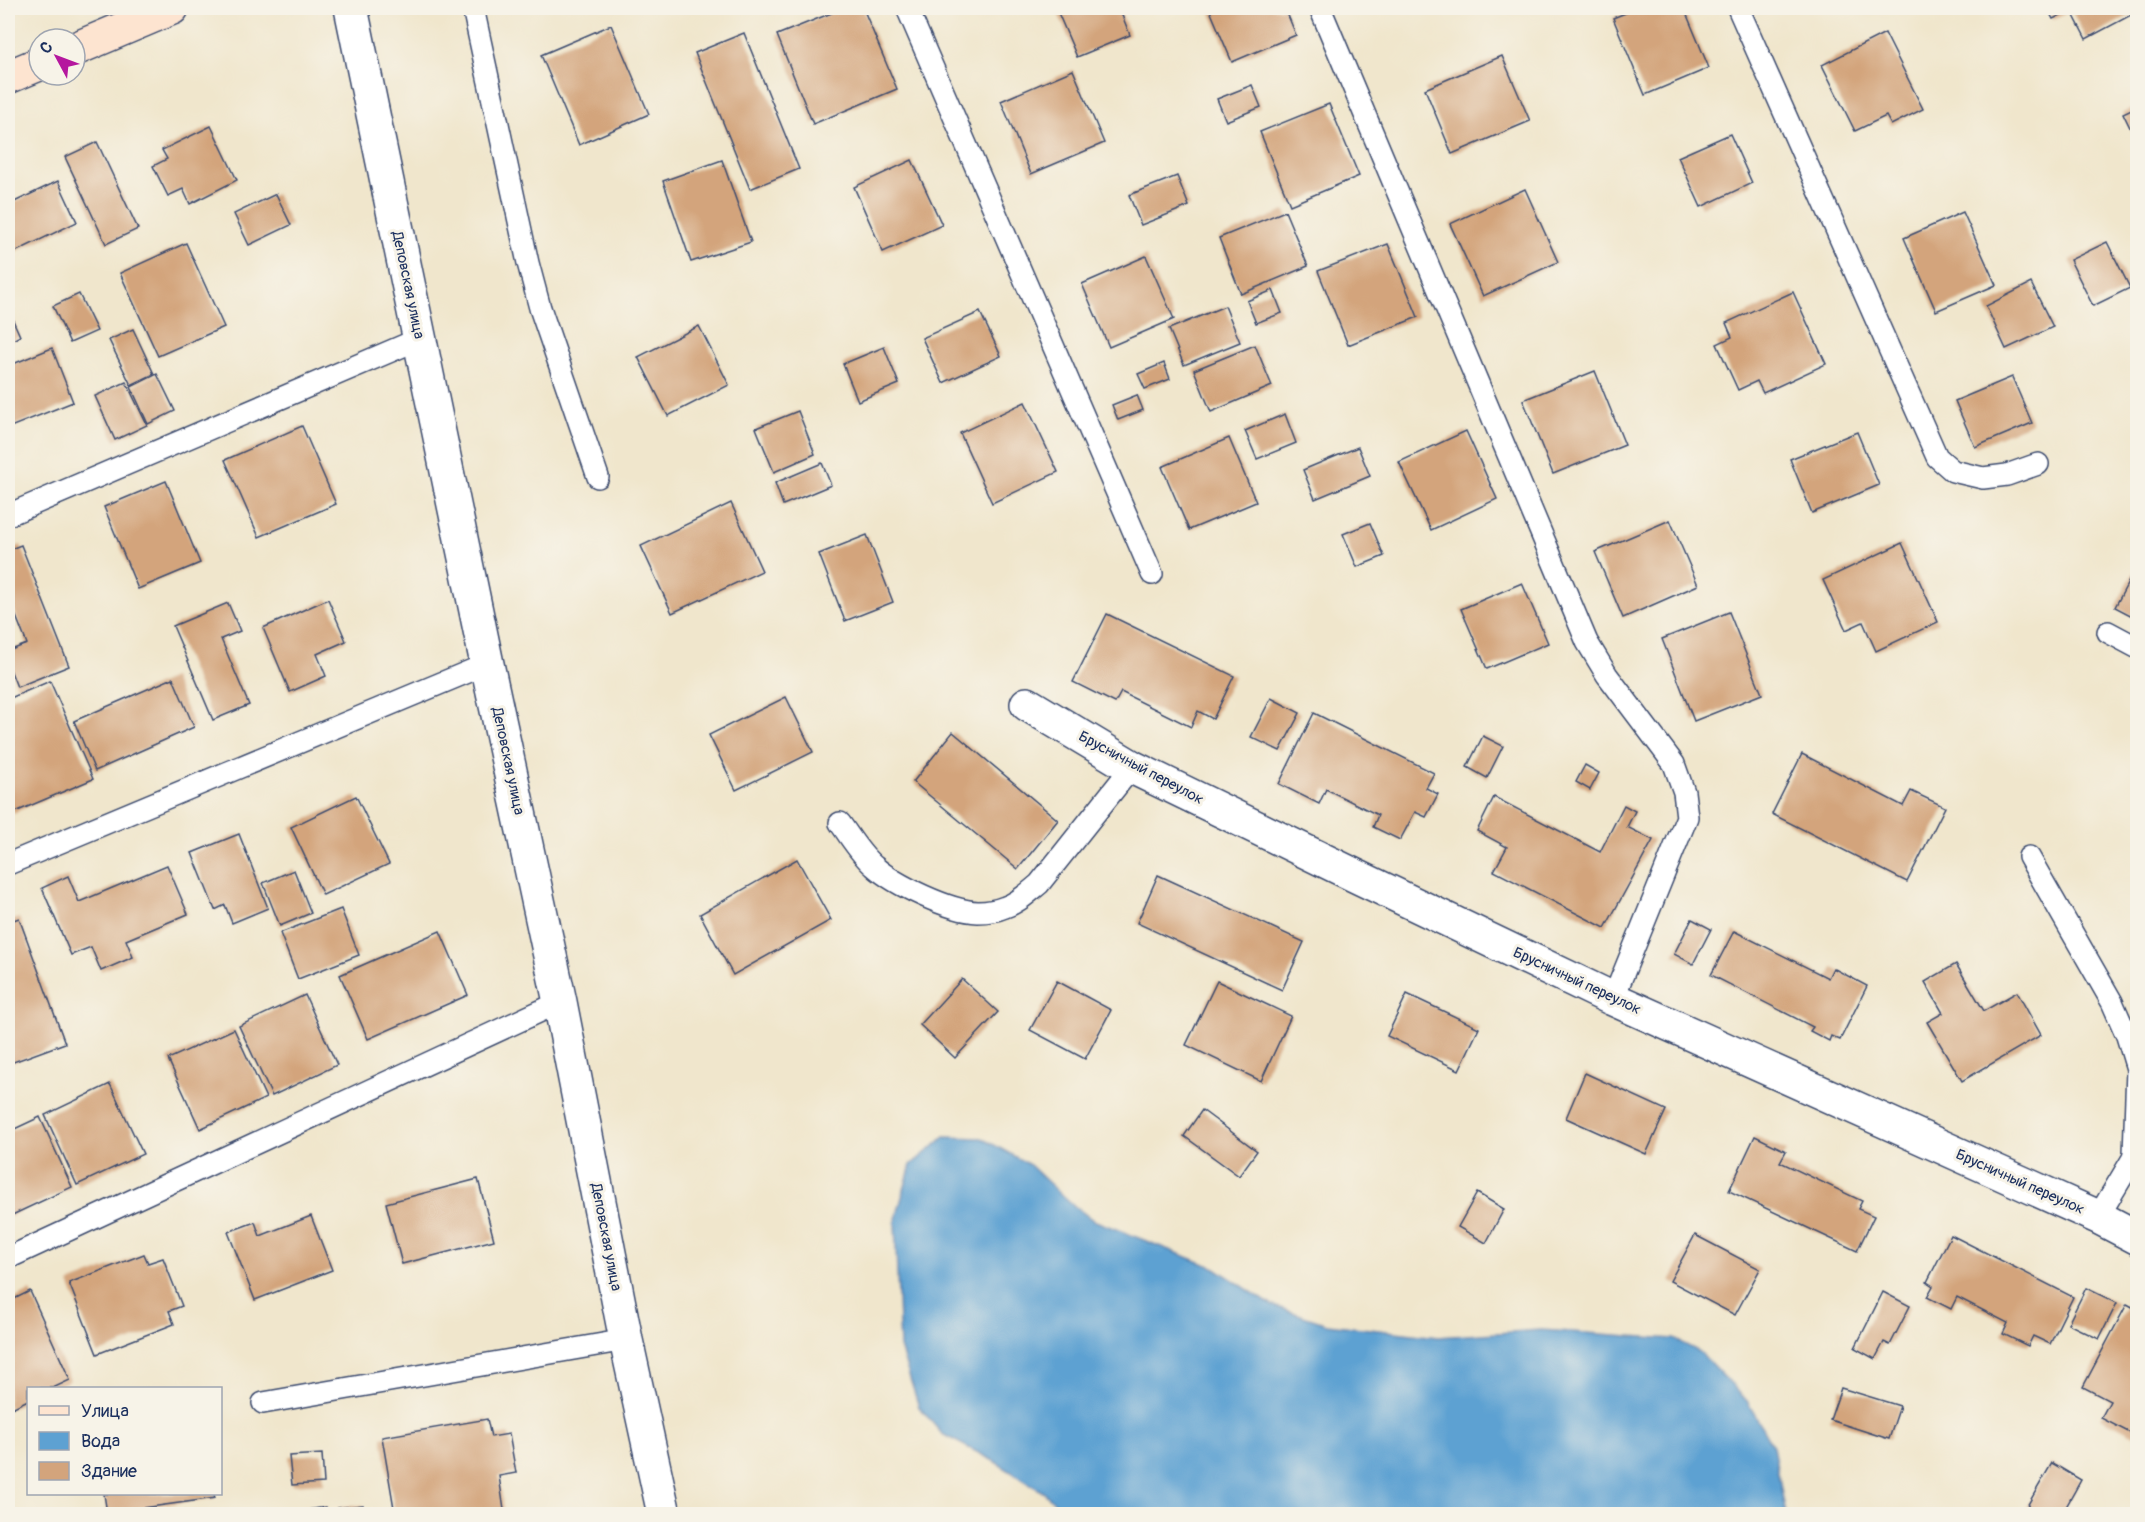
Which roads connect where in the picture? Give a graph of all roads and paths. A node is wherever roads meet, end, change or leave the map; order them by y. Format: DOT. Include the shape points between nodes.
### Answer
graph roads {
  1 [pos="172,8"];
  2 [pos="351,8"];
  3 [pos="473,8"];
  4 [pos="908,8"];
  5 [pos="1320,8"];
  6 [pos="1738,8"];
  7 [pos="87,44"];
  8 [pos="27,69"];
  9 [pos="8,77"];
  10 [pos="419,339"];
  11 [pos="2038,464"];
  12 [pos="598,477"];
  13 [pos="8,515"];
  14 [pos="1152,574"];
  15 [pos="2109,632"];
  16 [pos="2138,648"];
  17 [pos="487,664"];
  18 [pos="1027,704"];
  19 [pos="1132,767"];
  20 [pos="840,823"];
  21 [pos="2029,857"];
  22 [pos="8,864"];
  23 [pos="1613,999"];
  24 [pos="560,1002"];
  25 [pos="2136,1152"];
  26 [pos="2098,1217"];
  27 [pos="2138,1238"];
  28 [pos="8,1258"];
  29 [pos="626,1340"];
  30 [pos="263,1403"];
  31 [pos="664,1515"];
  1 -- 7 [label="main road"];
  2 -- 10 [label="street, Деповская улица"];
  3 -- 12 [label="lane" via="528,263"];
  4 -- 14 [label="lane"];
  5 -- 23 [label="lane" via="1587,642 1674,764 1684,792 1687,817"];
  6 -- 11 [label="lane" via="1937,457 1953,471 1983,478 2007,475"];
  8 -- 9 [label="main road"];
  10 -- 13 [label="lane"];
  10 -- 17 [label="street, Деповская улица"];
  15 -- 16 [label="lane"];
  17 -- 22 [label="lane"];
  17 -- 24 [label="street, Деповская улица"];
  18 -- 19 [label="street, Брусничный переулок"];
  19 -- 20 [label="lane" via="1039,884 1006,907 978,912 912,891 875,867"];
  19 -- 23 [label="street, Брусничный переулок"];
  21 -- 25 [label="lane" via="2112,1002 2127,1036 2137,1069"];
  23 -- 26 [label="street, Брусничный переулок"];
  24 -- 28 [label="lane"];
  24 -- 29 [label="street, Деповская улица"];
  25 -- 26 [label="lane"];
  26 -- 27 [label="street, Брусничный переулок"];
  29 -- 30 [label="lane"];
  29 -- 31 [label="street, Деповская улица"];
}
